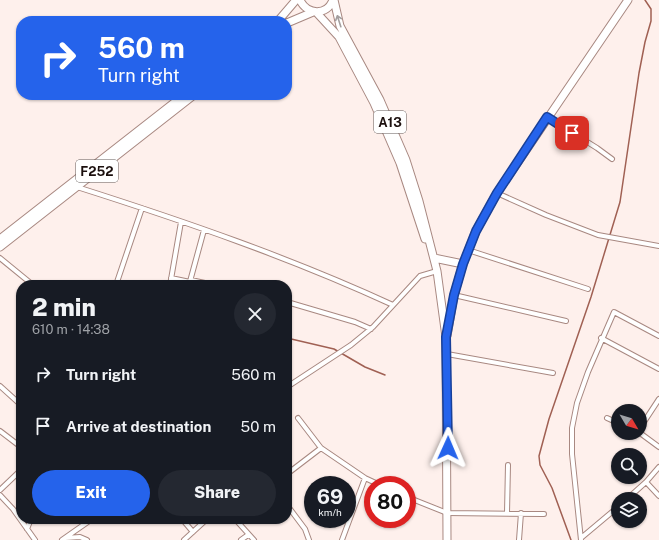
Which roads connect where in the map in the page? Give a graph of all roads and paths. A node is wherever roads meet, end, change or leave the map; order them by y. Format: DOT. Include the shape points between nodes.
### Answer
graph roads {
  1 [pos="296,0"];
  2 [pos="300,0"];
  3 [pos="334,0"];
  4 [pos="628,0"];
  5 [pos="315,12"];
  6 [pos="282,16"];
  7 [pos="292,21"];
  8 [pos="178,100"];
  9 [pos="188,100"];
  10 [pos="547,117"];
  11 [pos="612,159"];
  12 [pos="76,187"];
  13 [pos="497,193"];
  14 [pos="142,208"];
  15 [pos="181,222"];
  16 [pos="204,230"];
  17 [pos="0,239"];
  18 [pos="659,246"];
  19 [pos="0,247"];
  20 [pos="468,250"];
  21 [pos="432,251"];
  22 [pos="0,258"];
  23 [pos="434,258"];
  24 [pos="463,264"];
  25 [pos="437,271"];
  26 [pos="171,278"];
  27 [pos="27,280"];
  28 [pos="118,280"];
  29 [pos="180,280"];
  30 [pos="191,280"];
  31 [pos="588,289"];
  32 [pos="454,295"];
  33 [pos="292,303"];
  34 [pos="393,305"];
  35 [pos="566,321"];
  36 [pos="371,329"];
  37 [pos="659,336"];
  38 [pos="446,337"];
  39 [pos="601,338"];
  40 [pos="447,354"];
  41 [pos="659,369"];
  42 [pos="553,373"];
  43 [pos="292,384"];
  44 [pos="0,386"];
  45 [pos="659,399"];
  46 [pos="16,400"];
  47 [pos="647,417"];
  48 [pos="298,418"];
  49 [pos="607,418"];
  50 [pos="611,420"];
  51 [pos="0,430"];
  52 [pos="647,438"];
  53 [pos="16,444"];
  54 [pos="659,447"];
  55 [pos="321,448"];
  56 [pos="508,465"];
  57 [pos="659,467"];
  58 [pos="292,470"];
  59 [pos="16,475"];
  60 [pos="364,477"];
  61 [pos="364,481"];
  62 [pos="647,481"];
  63 [pos="647,483"];
  64 [pos="644,484"];
  65 [pos="0,490"];
  66 [pos="635,492"];
  67 [pos="0,495"];
  68 [pos="659,496"];
  69 [pos="416,501"];
  70 [pos="292,511"];
  71 [pos="16,513"];
  72 [pos="447,513"];
  73 [pos="507,513"];
  74 [pos="521,513"];
  75 [pos="611,513"];
  76 [pos="544,514"];
  77 [pos="24,524"];
  78 [pos="29,524"];
  79 [pos="85,524"];
  80 [pos="186,524"];
  81 [pos="201,524"];
  82 [pos="239,524"];
  83 [pos="27,529"];
  84 [pos="193,532"];
  85 [pos="248,535"];
  86 [pos="63,539"];
  87 [pos="581,539"];
  88 [pos="35,540"];
  89 [pos="87,540"];
  90 [pos="184,540"];
  91 [pos="241,540"];
  92 [pos="254,540"];
  93 [pos="309,540"];
  94 [pos="342,540"];
  95 [pos="447,540"];
  96 [pos="519,540"];
  1 -- 6 [label="main road"];
  2 -- 5 [label="main road, A13" via="303,6"];
  3 -- 5 [label="main road, A13" via="325,10"];
  21 -- 3 [label="main road, A13, one-way" via="406,160 380,100 340,26"];
  4 -- 10 [label="main road"];
  5 -- 7 [label="main road"];
  5 -- 21 [label="main road, A13" via="339,37 374,103 400,163 423,235"];
  8 -- 17 [label="main road, F252"];
  9 -- 12 [label="main road, F252"];
  10 -- 11 [label="street"];
  10 -- 13 [label="main road"];
  12 -- 14 [label="street"];
  12 -- 19 [label="main road, F252"];
  13 -- 18 [label="street" via="606,238"];
  13 -- 20 [label="main road"];
  14 -- 15 [label="street"];
  14 -- 28 [label="street"];
  15 -- 16 [label="street"];
  15 -- 26 [label="street"];
  16 -- 30 [label="street"];
  16 -- 34 [label="street" via="298,263"];
  20 -- 24 [label="main road"];
  20 -- 31 [label="street"];
  21 -- 23 [label="main road, A13"];
  22 -- 27 [label="street"];
  23 -- 24 [label="main road"];
  23 -- 25 [label="main road, A13"];
  24 -- 32 [label="main road"];
  25 -- 34 [label="street" via="420,276"];
  25 -- 38 [label="main road, A13"];
  26 -- 29 [label="street"];
  32 -- 35 [label="street"];
  32 -- 38 [label="main road"];
  33 -- 36 [label="street"];
  34 -- 36 [label="street"];
  36 -- 43 [label="street"];
  37 -- 39 [label="street" via="614,312"];
  38 -- 40 [label="main road, A13"];
  39 -- 41 [label="street"];
  39 -- 87 [label="street" via="572,428 572,454"];
  40 -- 42 [label="street"];
  40 -- 72 [label="main road, A13"];
  44 -- 46 [label="street"];
  45 -- 47 [label="street"];
  48 -- 55 [label="street"];
  49 -- 50 [label="street"];
  51 -- 53 [label="street"];
  52 -- 54 [label="street"];
  55 -- 58 [label="street"];
  55 -- 60 [label="street"];
  56 -- 73 [label="street"];
  57 -- 62 [label="street"];
  59 -- 65 [label="street"];
  61 -- 94 [label="street"];
  63 -- 68 [label="street"];
  64 -- 66 [label="street"];
  67 -- 71 [label="street"];
  69 -- 72 [label="street"];
  70 -- 93 [label="street" via="306,529"];
  72 -- 73 [label="street"];
  72 -- 95 [label="main road, A13"];
  73 -- 74 [label="street"];
  74 -- 76 [label="street"];
  74 -- 96 [label="street"];
  75 -- 87 [label="street"];
  77 -- 83 [label="street"];
  78 -- 83 [label="street"];
  79 -- 86 [label="street"];
  80 -- 84 [label="street"];
  81 -- 84 [label="street"];
  82 -- 85 [label="street"];
  83 -- 88 [label="street"];
  84 -- 90 [label="street"];
  85 -- 91 [label="street"];
  85 -- 92 [label="street"];
  86 -- 89 [label="street" via="80,537"];
}
